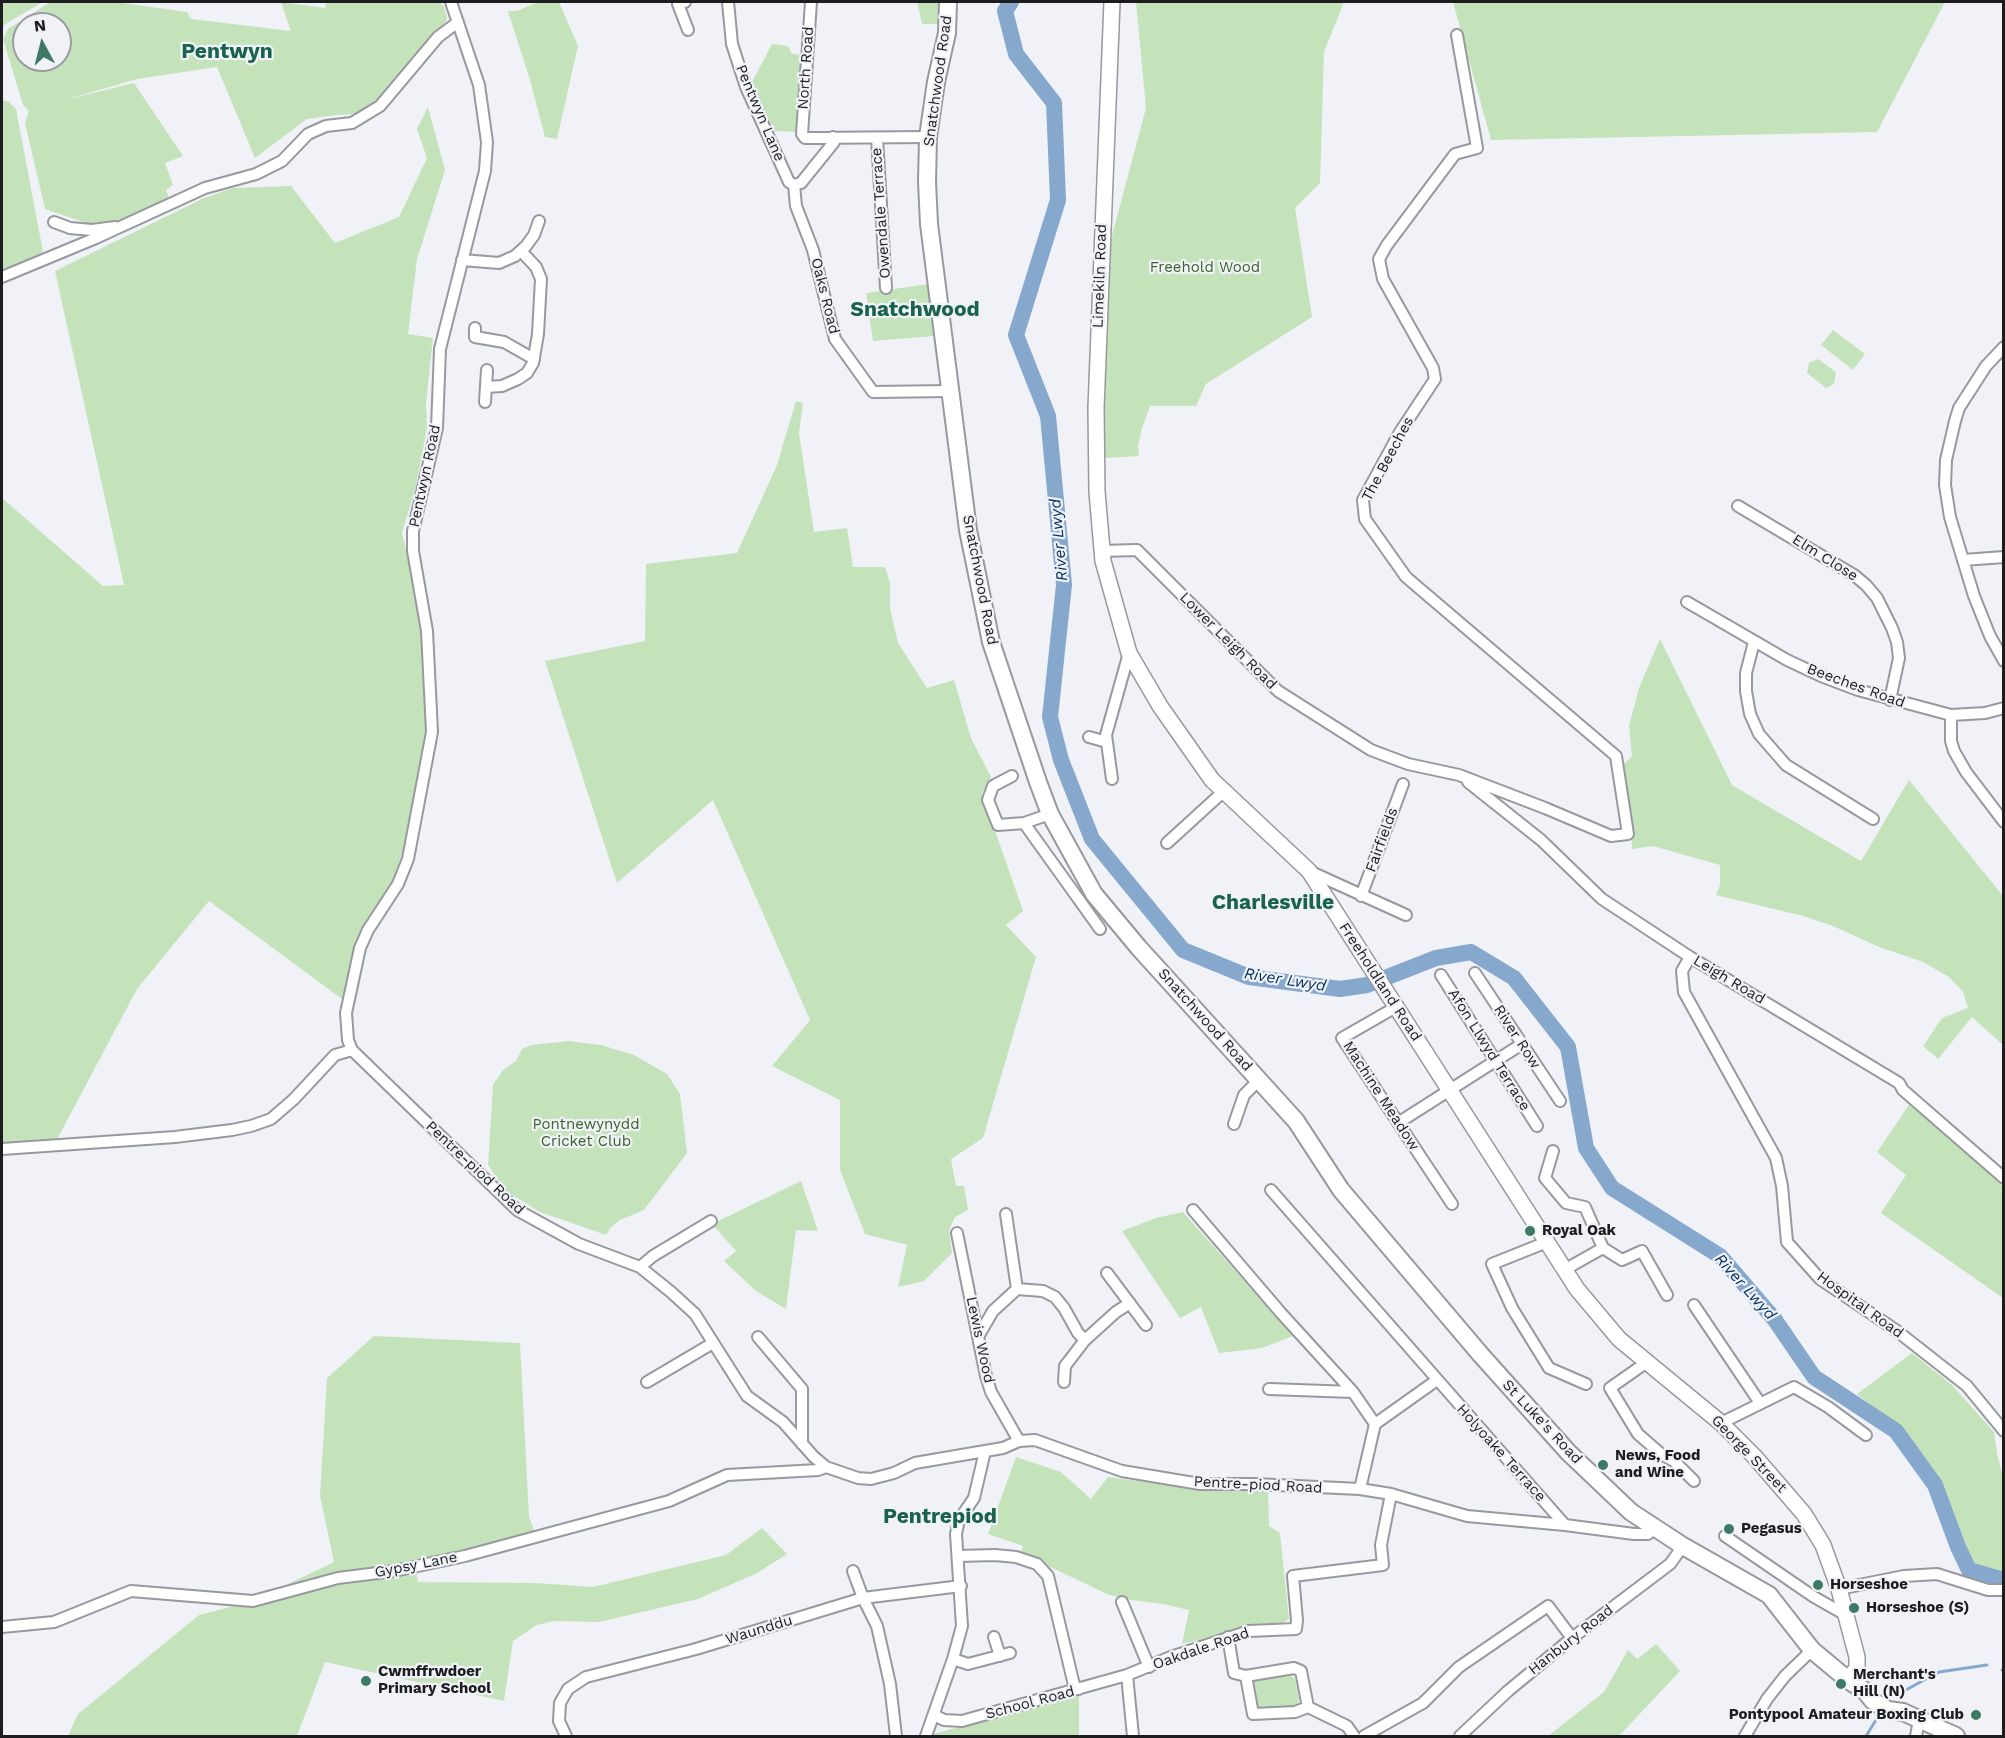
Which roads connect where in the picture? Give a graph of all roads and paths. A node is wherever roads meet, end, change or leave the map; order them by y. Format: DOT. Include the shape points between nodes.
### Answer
graph roads {
  1 [pos="451,2"];
  2 [pos="679,2"];
  3 [pos="728,2"];
  4 [pos="811,2"];
  5 [pos="948,2"];
  6 [pos="1112,2"];
  7 [pos="458,22"];
  8 [pos="688,30"];
  9 [pos="1457,35"];
  10 [pos="833,137"];
  11 [pos="928,137"];
  12 [pos="877,138"];
  13 [pos="794,185"];
  14 [pos="162,208"];
  15 [pos="539,221"];
  16 [pos="54,222"];
  17 [pos="521,251"];
  18 [pos="462,260"];
  19 [pos="2,277"];
  20 [pos="886,288"];
  21 [pos="475,328"];
  22 [pos="2004,348"];
  23 [pos="534,359"];
  24 [pos="487,370"];
  25 [pos="486,387"];
  26 [pos="951,391"];
  27 [pos="485,402"];
  28 [pos="1738,506"];
  29 [pos="1101,551"];
  30 [pos="2004,557"];
  31 [pos="1963,560"];
  32 [pos="1687,602"];
  33 [pos="1754,642"];
  34 [pos="1129,653"];
  35 [pos="2004,661"];
  36 [pos="1890,700"];
  37 [pos="2004,708"];
  38 [pos="1951,715"];
  39 [pos="1089,737"];
  40 [pos="1107,741"];
  41 [pos="1459,775"];
  42 [pos="1012,776"];
  43 [pos="1112,779"];
  44 [pos="1403,784"];
  45 [pos="1224,791"];
  46 [pos="1050,814"];
  47 [pos="1873,819"];
  48 [pos="2004,822"];
  49 [pos="1024,823"];
  50 [pos="1167,843"];
  51 [pos="1309,871"];
  52 [pos="1361,896"];
  53 [pos="1406,915"];
  54 [pos="1100,929"];
  55 [pos="1690,957"];
  56 [pos="1475,973"];
  57 [pos="1441,975"];
  58 [pos="1396,1007"];
  59 [pos="1521,1044"];
  60 [pos="352,1050"];
  61 [pos="1495,1061"];
  62 [pos="1259,1080"];
  63 [pos="1450,1091"];
  64 [pos="1560,1101"];
  65 [pos="1296,1120"];
  66 [pos="1398,1123"];
  67 [pos="1234,1124"];
  68 [pos="1537,1126"];
  69 [pos="2,1149"];
  70 [pos="1553,1151"];
  71 [pos="2004,1178"];
  72 [pos="1271,1190"];
  73 [pos="1452,1204"];
  74 [pos="1192,1210"];
  75 [pos="1006,1214"];
  76 [pos="711,1221"];
  77 [pos="957,1233"];
  78 [pos="1546,1242"];
  79 [pos="1603,1248"];
  80 [pos="640,1267"];
  81 [pos="1564,1270"];
  82 [pos="1107,1273"];
  83 [pos="1017,1289"];
  84 [pos="1667,1295"];
  85 [pos="1130,1303"];
  86 [pos="1694,1305"];
  87 [pos="1146,1325"];
  88 [pos="979,1335"];
  89 [pos="758,1337"];
  90 [pos="1084,1340"];
  91 [pos="713,1343"];
  92 [pos="1647,1362"];
  93 [pos="1437,1380"];
  94 [pos="648,1382"];
  95 [pos="1064,1382"];
  96 [pos="1586,1384"];
  97 [pos="1269,1389"];
  98 [pos="1353,1392"];
  99 [pos="1760,1403"];
  100 [pos="1721,1423"];
  101 [pos="1375,1424"];
  102 [pos="2004,1431"];
  103 [pos="1866,1435"];
  104 [pos="1019,1441"];
  105 [pos="802,1444"];
  106 [pos="985,1451"];
  107 [pos="830,1468"];
  108 [pos="1694,1481"];
  109 [pos="1360,1490"];
  110 [pos="1391,1494"];
  111 [pos="1565,1525"];
  112 [pos="1655,1528"];
  113 [pos="1725,1536"];
  114 [pos="1683,1546"];
  115 [pos="958,1556"];
  116 [pos="853,1571"];
  117 [pos="961,1586"];
  118 [pos="1839,1589"];
  119 [pos="2004,1590"];
  120 [pos="863,1598"];
  121 [pos="1122,1602"];
  122 [pos="1845,1614"];
  123 [pos="2,1627"];
  124 [pos="994,1637"];
  125 [pos="1228,1637"];
  126 [pos="1572,1638"];
  127 [pos="1812,1650"];
  128 [pos="953,1659"];
  129 [pos="1149,1667"];
  130 [pos="1127,1675"];
  131 [pos="1246,1676"];
  132 [pos="1848,1680"];
  133 [pos="1079,1689"];
  134 [pos="1308,1707"];
  135 [pos="934,1715"];
  136 [pos="1918,1728"];
  137 [pos="566,1737"];
  138 [pos="896,1737"];
  139 [pos="926,1737"];
  140 [pos="1133,1737"];
  141 [pos="1354,1737"];
  142 [pos="1364,1737"];
  143 [pos="1460,1737"];
  144 [pos="1745,1737"];
  145 [pos="1956,1737"];
  1 -- 7 [label="street, Pentwyn Road"];
  2 -- 8 [label="street"];
  3 -- 13 [label="street, Pentwyn Lane" via="732,44 746,87 789,182"];
  4 -- 10 [label="street, North Road" via="802,134 806,138"];
  5 -- 11 [label="main road, Snatchwood Road" via="947,33"];
  6 -- 29 [label="main road, Limekiln Road" via="1096,408"];
  7 -- 14 [label="street" via="438,37 380,106 352,123 326,126 308,134 282,161 256,174 205,188"];
  7 -- 18 [label="street, Pentwyn Road" via="479,85 487,142 485,171"];
  9 -- 41 [label="street, The Beeches" via="1477,148 1455,154 1379,259 1383,279 1433,368 1435,379 1400,432 1363,501 1365,519 1406,577 1616,756 1628,834 1611,836"];
  10 -- 12 [label="street"];
  10 -- 13 [label="street" via="834,142 801,183"];
  11 -- 12 [label="street"];
  11 -- 26 [label="main road, Snatchwood Road" via="929,224"];
  12 -- 20 [label="street, Owendale Terrace"];
  13 -- 26 [label="street, Oaks Road" via="796,206 813,250 835,339 873,392"];
  14 -- 16 [label="street" via="156,207 115,226 92,230"];
  14 -- 19 [label="street"];
  15 -- 17 [label="street"];
  17 -- 18 [label="street" via="499,263"];
  17 -- 23 [label="street" via="541,279"];
  18 -- 60 [label="street, Pentwyn Road" via="440,349 437,428 413,531 427,630 432,732 408,859 398,884 360,948 346,1013"];
  21 -- 23 [label="street" via="475,337 504,342"];
  22 -- 31 [label="street" via="1986,366 1959,408 1946,460 1950,517"];
  23 -- 25 [label="street" via="527,373 518,379"];
  24 -- 25 [label="street"];
  25 -- 27 [label="street"];
  26 -- 46 [label="main road, Snatchwood Road" via="968,530 991,642"];
  28 -- 36 [label="street, Elm Close" via="1854,574 1877,598 1892,628 1899,658"];
  29 -- 34 [label="main road, Freeholdland Road"];
  29 -- 41 [label="street, Lower Leigh Road" via="1137,550 1278,691 1371,750 1408,764"];
  30 -- 31 [label="street"];
  31 -- 35 [label="street" via="1990,636"];
  32 -- 33 [label="street, Beeches Road"];
  33 -- 36 [label="street, Beeches Road" via="1821,676"];
  33 -- 47 [label="street" via="1746,691 1759,734 1786,765"];
  34 -- 40 [label="street"];
  34 -- 45 [label="main road, Freeholdland Road" via="1160,706"];
  36 -- 38 [label="street, Beeches Road"];
  37 -- 38 [label="street, Beeches Road"];
  38 -- 48 [label="street" via="1954,751"];
  39 -- 40 [label="street"];
  40 -- 43 [label="street"];
  41 -- 55 [label="street, Leigh Road" via="1541,840 1602,899"];
  42 -- 49 [label="street" via="993,786 988,800 998,825"];
  44 -- 52 [label="street, Fairfields"];
  45 -- 50 [label="street"];
  45 -- 51 [label="main road, Freeholdland Road"];
  46 -- 49 [label="street"];
  46 -- 62 [label="main road, Snatchwood Road" via="1094,894"];
  49 -- 54 [label="street"];
  51 -- 52 [label="street"];
  51 -- 58 [label="main road, Freeholdland Road"];
  52 -- 53 [label="street"];
  55 -- 71 [label="street, Leigh Road" via="1899,1083"];
  55 -- 102 [label="street, Hospital Road" via="1682,971 1684,992 1776,1158 1787,1242 1820,1279 1967,1386"];
  56 -- 59 [label="street, River Row"];
  57 -- 61 [label="street, Afon Llwyd Terrace"];
  58 -- 63 [label="main road, Freeholdland Road"];
  58 -- 66 [label="street, Machine Meadow" via="1342,1038"];
  59 -- 61 [label="street"];
  59 -- 64 [label="street, River Row"];
  60 -- 69 [label="street" via="335,1055 271,1119 251,1126 175,1137"];
  60 -- 80 [label="street, Pentre-piod Road" via="517,1210 579,1244"];
  61 -- 63 [label="street"];
  61 -- 68 [label="street, Afon Llwyd Terrace"];
  62 -- 65 [label="main road, Snatchwood Road"];
  62 -- 67 [label="street" via="1244,1095"];
  63 -- 66 [label="street"];
  63 -- 78 [label="main road, Freeholdland Road"];
  65 -- 112 [label="main road, St Luke's Road" via="1341,1190 1481,1355 1568,1452 1630,1512"];
  66 -- 73 [label="street, Machine Meadow"];
  70 -- 79 [label="street" via="1545,1178 1566,1203 1585,1207"];
  72 -- 93 [label="street, Holyoake Terrace"];
  74 -- 98 [label="street"];
  75 -- 83 [label="street"];
  76 -- 80 [label="street"];
  77 -- 88 [label="street, Lewis Wood"];
  78 -- 81 [label="main road, Freeholdland Road"];
  78 -- 96 [label="street" via="1492,1264 1512,1308 1549,1368"];
  79 -- 81 [label="street"];
  79 -- 84 [label="street" via="1622,1260 1642,1251"];
  80 -- 91 [label="street, Pentre-piod Road" via="695,1314"];
  81 -- 92 [label="main road, George Street" via="1619,1339"];
  82 -- 85 [label="street"];
  83 -- 88 [label="street" via="993,1311"];
  83 -- 90 [label="street" via="1044,1291 1055,1297"];
  85 -- 87 [label="street"];
  85 -- 90 [label="street"];
  86 -- 99 [label="street"];
  88 -- 104 [label="street, Lewis Wood" via="991,1392"];
  89 -- 105 [label="street" via="802,1389"];
  90 -- 95 [label="street" via="1065,1366"];
  91 -- 94 [label="street"];
  91 -- 105 [label="street, Pentre-piod Road" via="747,1396 783,1422"];
  92 -- 100 [label="main road, George Street"];
  92 -- 108 [label="street" via="1610,1388 1638,1434"];
  93 -- 101 [label="street"];
  93 -- 111 [label="street, Holyoake Terrace"];
  97 -- 98 [label="street"];
  98 -- 101 [label="street"];
  99 -- 100 [label="street"];
  99 -- 103 [label="street" via="1794,1387"];
  100 -- 118 [label="main road, George Street" via="1804,1514 1823,1545"];
  101 -- 109 [label="street"];
  104 -- 106 [label="street, Pentre-piod Road"];
  104 -- 109 [label="street, Pentre-piod Road" via="1035,1440 1122,1471 1200,1484"];
  105 -- 107 [label="street, Pentre-piod Road"];
  106 -- 107 [label="street, Pentre-piod Road" via="915,1462 871,1479"];
  106 -- 115 [label="street" via="974,1498 956,1534"];
  107 -- 123 [label="street, Gypsy Lane" via="728,1475 669,1501 465,1556 338,1578 253,1602 131,1591 54,1622"];
  109 -- 110 [label="street, Pentre-piod Road"];
  110 -- 111 [label="street, Pentre-piod Road" via="1467,1516"];
  110 -- 125 [label="street, Oakdale Road" via="1381,1545 1383,1565 1293,1576 1296,1629 1249,1631"];
  111 -- 112 [label="street, Pentre-piod Road" via="1634,1534 1648,1534"];
  112 -- 114 [label="main road, St Luke's Road"];
  113 -- 122 [label="street"];
  114 -- 126 [label="street, Hanbury Road" via="1670,1564"];
  114 -- 127 [label="main road, St Luke's Road" via="1769,1595"];
  115 -- 117 [label="street"];
  115 -- 133 [label="street" via="1016,1557 1037,1564 1048,1576 1074,1685"];
  116 -- 120 [label="street"];
  117 -- 120 [label="street"];
  117 -- 128 [label="street" via="962,1626"];
  118 -- 119 [label="street" via="1904,1576 1937,1574 1988,1590"];
  118 -- 122 [label="main road, George Street"];
  120 -- 137 [label="street, Waunddu" via="696,1649 586,1677 568,1689 560,1702 559,1720"];
  120 -- 138 [label="street" via="877,1626 890,1684"];
  121 -- 129 [label="street"];
  122 -- 132 [label="main road, George Street" via="1857,1657 1857,1668"];
  124 -- 128 [label="street" via="1005,1655 968,1664"];
  125 -- 129 [label="street, Oakdale Road"];
  125 -- 131 [label="street" via="1234,1673"];
  126 -- 142 [label="street" via="1548,1606 1459,1667 1423,1703"];
  126 -- 143 [label="street, Hanbury Road"];
  127 -- 132 [label="main road, St Luke's Road"];
  127 -- 144 [label="street" via="1767,1699"];
  128 -- 135 [label="street"];
  129 -- 130 [label="street, Oakdale Road"];
  130 -- 133 [label="street, School Road"];
  130 -- 140 [label="street"];
  131 -- 134 [label="street" via="1294,1668 1301,1671"];
  131 -- 134 [label="street" via="1253,1714 1295,1712"];
  132 -- 136 [label="main road, St Luke's Road" via="1888,1710 1903,1712"];
  133 -- 135 [label="street, School Road" via="962,1721"];
  134 -- 141 [label="street" via="1347,1726"];
  135 -- 139 [label="street"];
  136 -- 145 [label="main road, St Luke's Road"];
}
